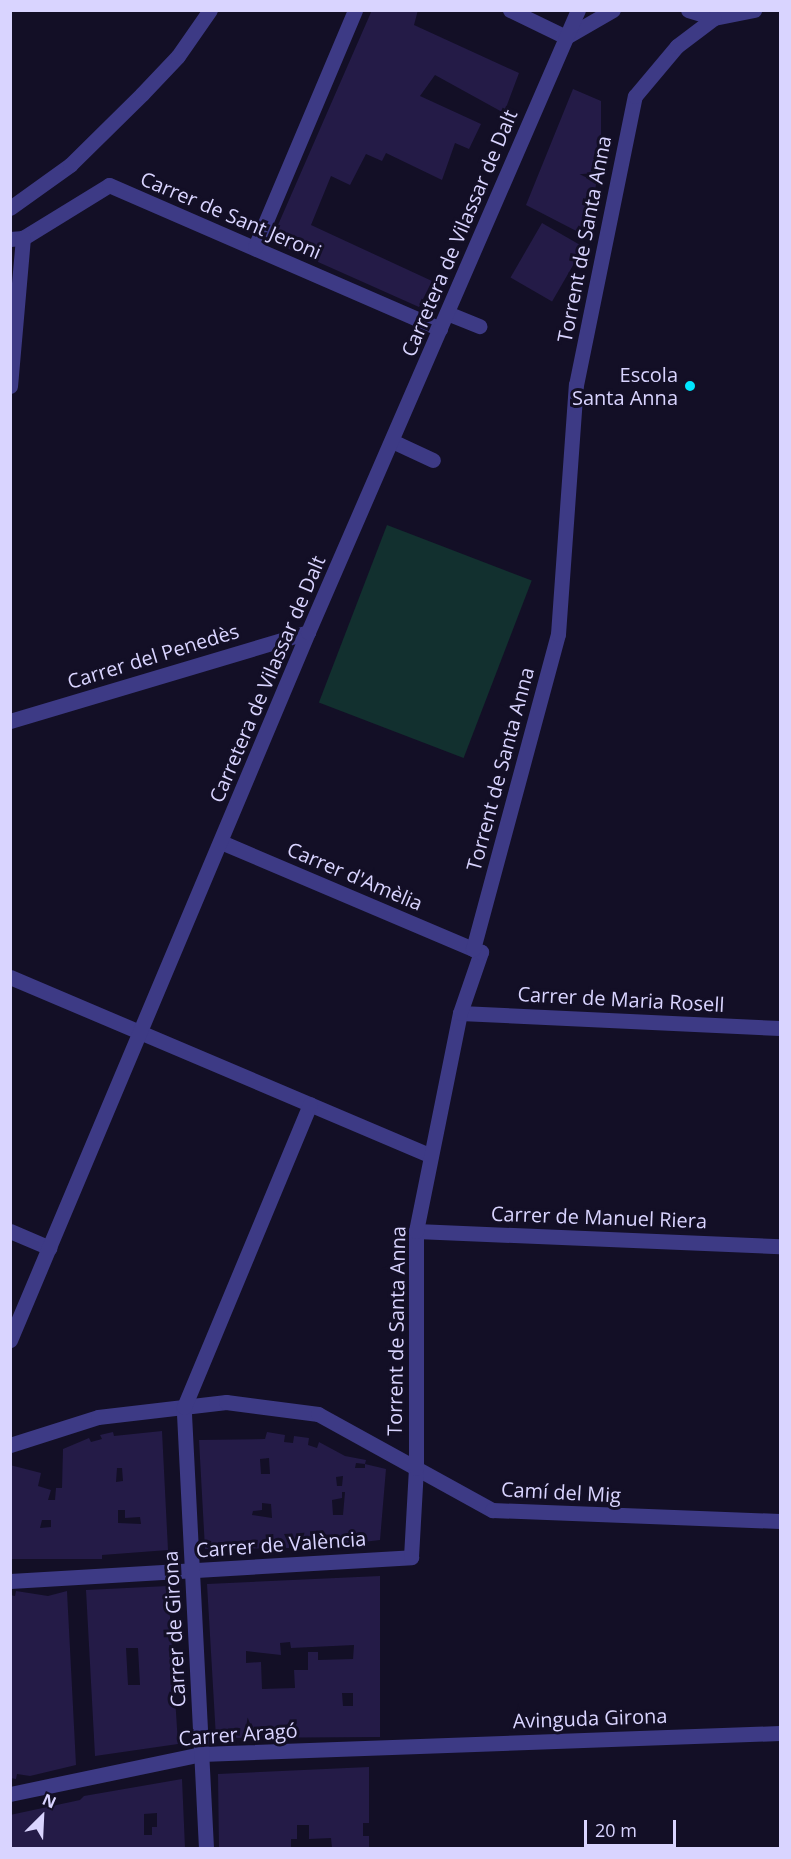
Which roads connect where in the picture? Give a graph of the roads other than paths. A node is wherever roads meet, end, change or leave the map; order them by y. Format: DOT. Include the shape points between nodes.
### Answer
graph roads {
  1 [pos="210,10"];
  2 [pos="355,10"];
  3 [pos="510,10"];
  4 [pos="578,10"];
  5 [pos="613,10"];
  6 [pos="688,10"];
  7 [pos="754,10"];
  8 [pos="714,18"];
  9 [pos="566,37"];
  10 [pos="10,208"];
  11 [pos="16,238"];
  12 [pos="255,247"];
  13 [pos="447,313"];
  14 [pos="480,326"];
  15 [pos="441,329"];
  16 [pos="10,386"];
  17 [pos="392,441"];
  18 [pos="433,460"];
  19 [pos="308,632"];
  20 [pos="10,721"];
  21 [pos="221,842"];
  22 [pos="473,949"];
  23 [pos="10,977"];
  24 [pos="460,1013"];
  25 [pos="780,1028"];
  26 [pos="140,1032"];
  27 [pos="310,1104"];
  28 [pos="431,1156"];
  29 [pos="10,1231"];
  30 [pos="416,1231"];
  31 [pos="780,1246"];
  32 [pos="50,1248"];
  33 [pos="10,1340"];
  34 [pos="184,1407"];
  35 [pos="10,1445"];
  36 [pos="416,1468"];
  37 [pos="780,1521"];
  38 [pos="411,1557"];
  39 [pos="193,1570"];
  40 [pos="10,1581"];
  41 [pos="780,1733"];
  42 [pos="401,1746"];
  43 [pos="201,1754"];
  44 [pos="10,1794"];
  45 [pos="206,1848"];
  1 -- 10 [label="street" via="178,56 126,110 70,165"];
  2 -- 12 [label="street"];
  3 -- 9 [label="street"];
  4 -- 9 [label="street, Carretera de Vilassar de Dalt"];
  5 -- 9 [label="street"];
  6 -- 8 [label="street"];
  7 -- 8 [label="street"];
  8 -- 22 [label="street, Torrent de Santa Anna" via="677,46 635,96 576,385 558,634"];
  9 -- 13 [label="street, Carretera de Vilassar de Dalt"];
  11 -- 12 [label="street, Carrer de Sant Jeroni" via="109,185"];
  11 -- 16 [label="street"];
  12 -- 15 [label="street, Carrer de Sant Jeroni"];
  13 -- 14 [label="street"];
  13 -- 15 [label="street, Carretera de Vilassar de Dalt"];
  15 -- 17 [label="street, Carretera de Vilassar de Dalt"];
  17 -- 18 [label="street"];
  17 -- 19 [label="street, Carretera de Vilassar de Dalt"];
  19 -- 20 [label="street, Carrer del Penedès"];
  19 -- 21 [label="street, Carretera de Vilassar de Dalt"];
  21 -- 22 [label="street, Carrer d'Amèlia"];
  21 -- 26 [label="street, Carretera de Vilassar de Dalt"];
  22 -- 24 [label="street, Torrent de Santa Anna" via="481,952"];
  23 -- 26 [label="street"];
  24 -- 25 [label="street, Carrer de Maria Rosell"];
  24 -- 28 [label="street, Torrent de Santa Anna"];
  26 -- 27 [label="street"];
  26 -- 32 [label="street, Carretera de Vilassar de Dalt"];
  27 -- 28 [label="street"];
  27 -- 34 [label="street"];
  28 -- 30 [label="street, Torrent de Santa Anna"];
  29 -- 32 [label="street"];
  30 -- 31 [label="street, Carrer de Manuel Riera"];
  30 -- 36 [label="street, Torrent de Santa Anna"];
  32 -- 33 [label="street, Carretera de Vilassar de Dalt"];
  34 -- 35 [label="street, Camí del Mig" via="98,1417"];
  34 -- 36 [label="street, Camí del Mig" via="226,1402 318,1414"];
  34 -- 39 [label="street, Carrer de Girona"];
  36 -- 37 [label="street, Camí del Mig" via="492,1510"];
  36 -- 38 [label="street, Torrent de Santa Anna"];
  38 -- 39 [label="street, Carrer de València"];
  39 -- 40 [label="street, Carrer de València"];
  39 -- 43 [label="street, Carrer de Girona"];
  41 -- 42 [label="street, Avinguda Girona"];
  42 -- 43 [label="street, Carrer Aragó"];
  43 -- 44 [label="street, Carrer Aragó"];
  43 -- 45 [label="street, Carrer de Girona"];
}
